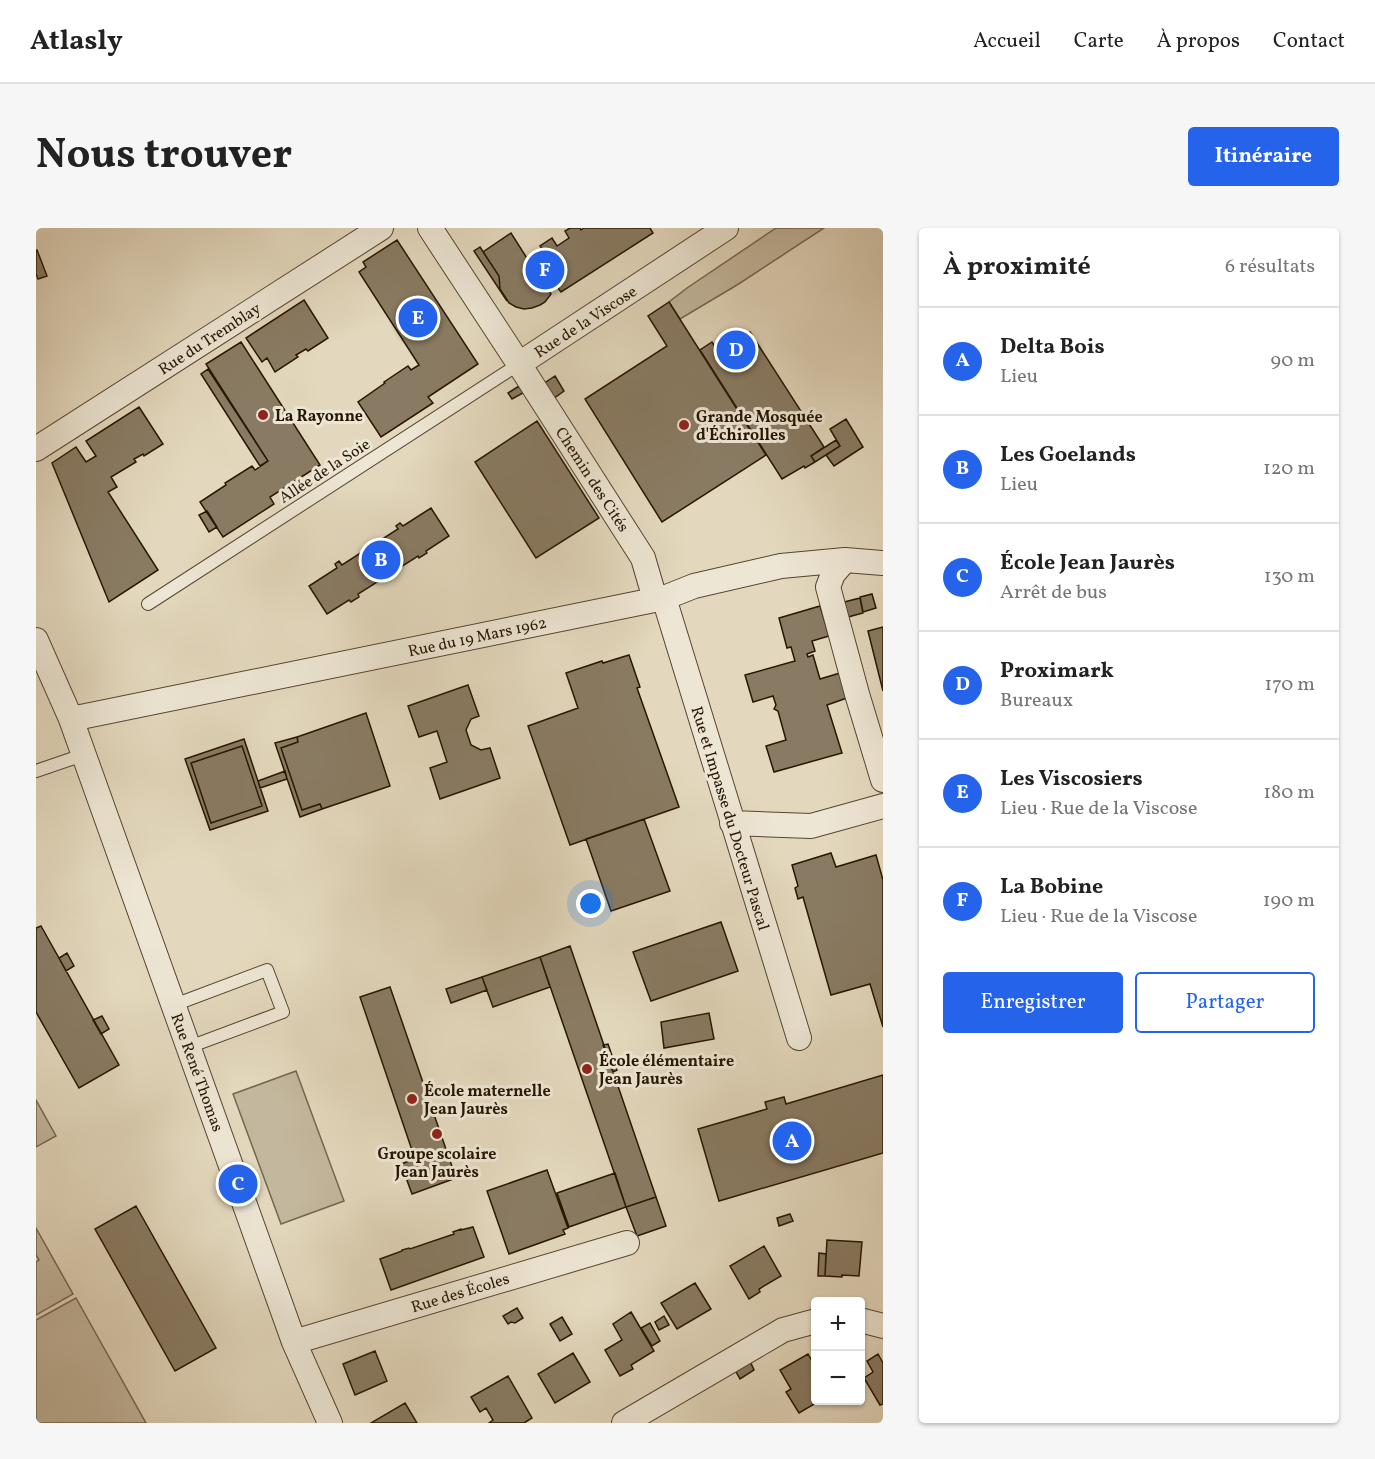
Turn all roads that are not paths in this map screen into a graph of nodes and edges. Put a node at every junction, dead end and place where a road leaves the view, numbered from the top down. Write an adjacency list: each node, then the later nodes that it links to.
1 (381, 228): 5 (street, Rue du Tremblay)
2 (430, 228): 4 (street, Rue de la Viscose)
3 (726, 228): 4 (street, Rue de la Viscose)
4 (519, 364): 8 (street, Chemin des Cités); 9 (lane, Allée de la Soie)
5 (36, 449)
6 (845, 560): 7 (street, Rue du 19 Mars 1962); 8 (street, Rue du 19 Mars 1962); 14 (street)
7 (883, 563)
8 (659, 598): 11 (street, Rue du 19 Mars 1962); 16 (street, Rue et Impasse du Docteur Pascal)
9 (148, 604)
10 (36, 640): 11 (street, Rue René Thomas)
11 (71, 719): 12 (street, Rue René Thomas)
12 (83, 754): 13 (lane); 17 (street, Rue René Thomas)
13 (36, 771)
14 (883, 780)
15 (883, 806): 16 (street)
16 (732, 823): 18 (street, Rue et Impasse du Docteur Pascal)
17 (174, 1005): 19 (street, Rue René Thomas); 19 (lane)
18 (799, 1038)
19 (189, 1047): 24 (street, Rue René Thomas)
20 (627, 1243): 24 (street, Rue des Écoles)
21 (865, 1321): 23 (street)
22 (811, 1322): 26 (street)
23 (883, 1326)
24 (294, 1342): 25 (street, Rue René Thomas)
25 (330, 1423)
26 (624, 1423)

